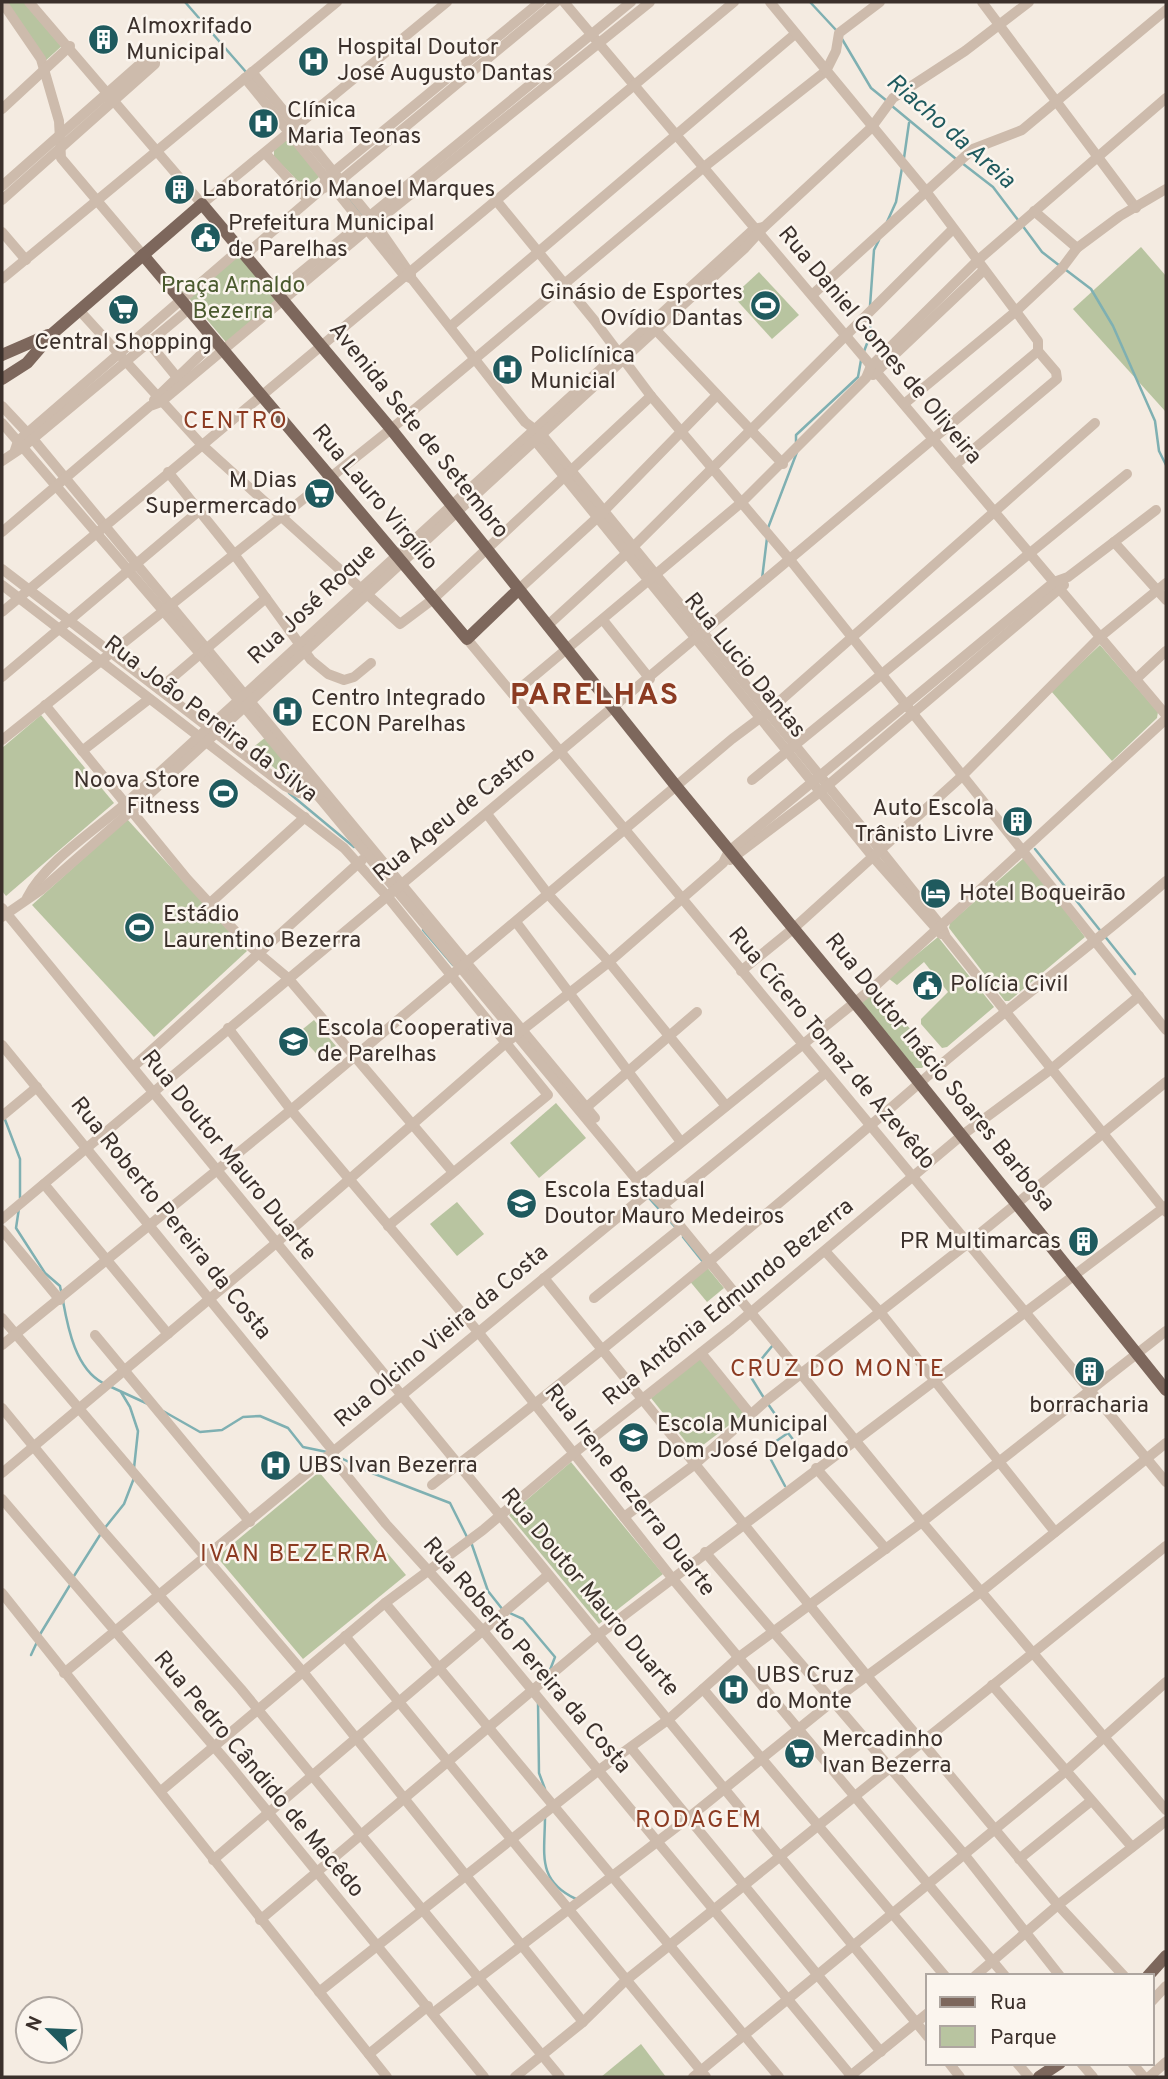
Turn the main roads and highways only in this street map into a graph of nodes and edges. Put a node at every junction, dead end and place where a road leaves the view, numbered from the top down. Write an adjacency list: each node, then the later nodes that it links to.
1 (143, 255): 2 (main road); 5 (main road, Rua Lauro Virgílio); 5 (main road, Avenida Sete de Setembro)
2 (52, 334): 3 (main road); 4 (main road)
3 (2, 355)
4 (2, 379)
5 (518, 590): 6 (main road, Avenida Sete de Setembro)
6 (614, 708): 7 (main road, Rua Doutor Inácio Soares Barbosa)
7 (1166, 1390)
8 (1166, 1956): 9 (main road)
9 (1150, 1974)
10 (1057, 2065): 11 (main road)
11 (1039, 2077)

